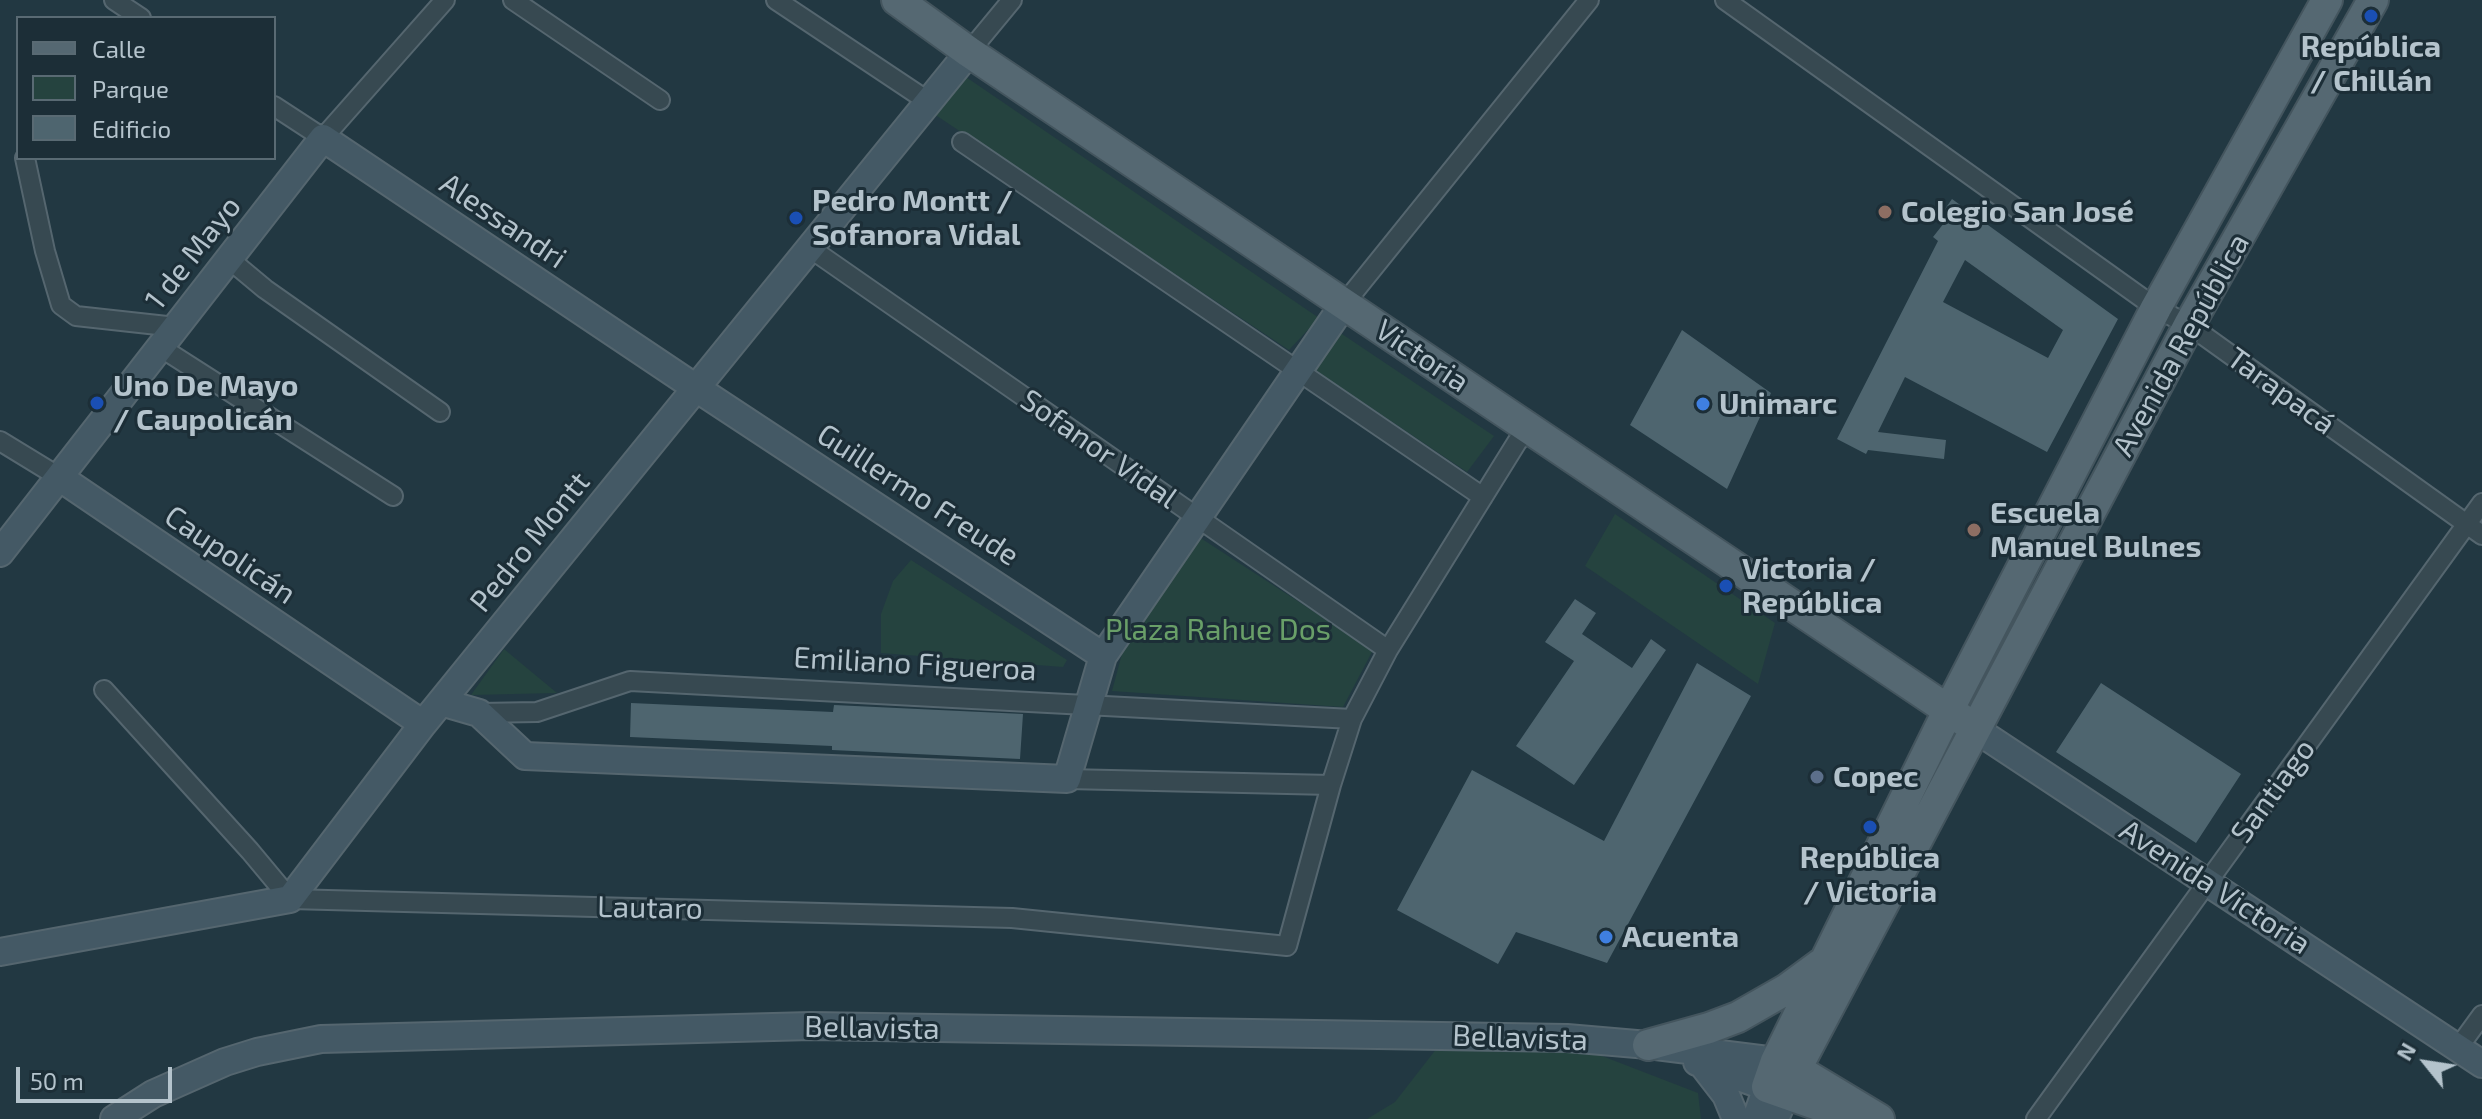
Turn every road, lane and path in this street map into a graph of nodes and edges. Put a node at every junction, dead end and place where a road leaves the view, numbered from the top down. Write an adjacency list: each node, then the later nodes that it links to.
1 (114, 0): 11 (street)
2 (445, 0): 16 (street, 1 de Mayo)
3 (513, 0): 13 (street)
4 (776, 0): 14 (street)
5 (897, 0): 12 (main road, Victoria)
6 (1012, 0): 12 (street, Pedro Montt)
7 (1589, 0): 21 (street)
8 (1725, 0): 22 (street, Tarapacá)
9 (2327, 0): 22 (main road, Avenida República)
10 (2373, 0): 23 (main road, Avenida República)
11 (138, 16)
12 (969, 52): 14 (street, Pedro Montt); 21 (main road, Victoria)
13 (660, 100)
14 (929, 102): 19 (street, Pedro Montt)
15 (276, 107): 16 (street, Alessandri)
16 (323, 138): 20 (street, 1 de Mayo); 26 (street, Alessandri)
17 (962, 142): 25 (street)
18 (25, 160): 24 (street)
19 (810, 248): 26 (street, Pedro Montt); 34 (street, Sofanor Vidal)
20 (229, 259): 24 (street, 1 de Mayo); 27 (street)
21 (1344, 304): 25 (street); 28 (main road, Victoria)
22 (2156, 308): 23 (street, Tarapacá); 42 (main road, Avenida República)
23 (2189, 325): 35 (street, Tarapacá); 46 (main road, Avenida República)
24 (168, 337): 30 (street, 1 de Mayo); 31 (street)
25 (1297, 372): 32 (street); 34 (street)
26 (696, 388): 38 (street, Guillermo Freude); 40 (street, Pedro Montt)
27 (440, 412)
28 (1529, 428): 32 (street); 42 (main road, Victoria)
29 (0, 441): 30 (street, Caupolicán)
30 (59, 477): 36 (street, 1 de Mayo); 45 (street, Caupolicán)
31 (393, 496)
32 (1483, 497): 37 (street)
33 (2482, 503): 35 (street, Santiago)
34 (1198, 518): 37 (street, Sofanor Vidal); 38 (street)
35 (2474, 530): 49 (street, Santiago)
36 (0, 553)
37 (1388, 650): 44 (street)
38 (1103, 656): 41 (street)
39 (104, 690): 50 (street)
40 (441, 702): 43 (street, Emiliano Figueroa); 45 (street, Pedro Montt)
41 (1087, 705): 43 (street, Emiliano Figueroa); 44 (street, Emiliano Figueroa); 47 (street)
42 (1948, 711): 46 (main road, Avenida Victoria); 52 (main road, Avenida República)
43 (479, 713): 47 (street, Emiliano Figueroa)
44 (1352, 719): 48 (street)
45 (423, 724): 50 (street, Pedro Montt)
46 (1975, 729): 49 (street, Avenida Victoria); 58 (main road, Avenida República)
47 (1067, 779): 48 (street, Emiliano Figueroa)
48 (1331, 785): 50 (street, Lautaro)
49 (2207, 882): 55 (street, Avenida Victoria); 63 (street, Santiago)
50 (290, 899): 51 (street)
51 (0, 952)
52 (1826, 960): 54 (main road); 58 (main road, Avenida República)
53 (2482, 1015): 55 (street)
54 (1648, 1045): 56 (street, Bellavista); 58 (street, Bellavista); 60 (street, Bellavista)
55 (2458, 1048): 57 (street, Avenida Victoria)
56 (1702, 1064): 58 (street, Bellavista); 61 (street)
57 (2482, 1064)
58 (1780, 1086): 59 (main road, Bellavista); 62 (street, Avenida República)
59 (1852, 1118)
60 (114, 1119)
61 (1736, 1119)
62 (1756, 1119)
63 (2036, 1119)

